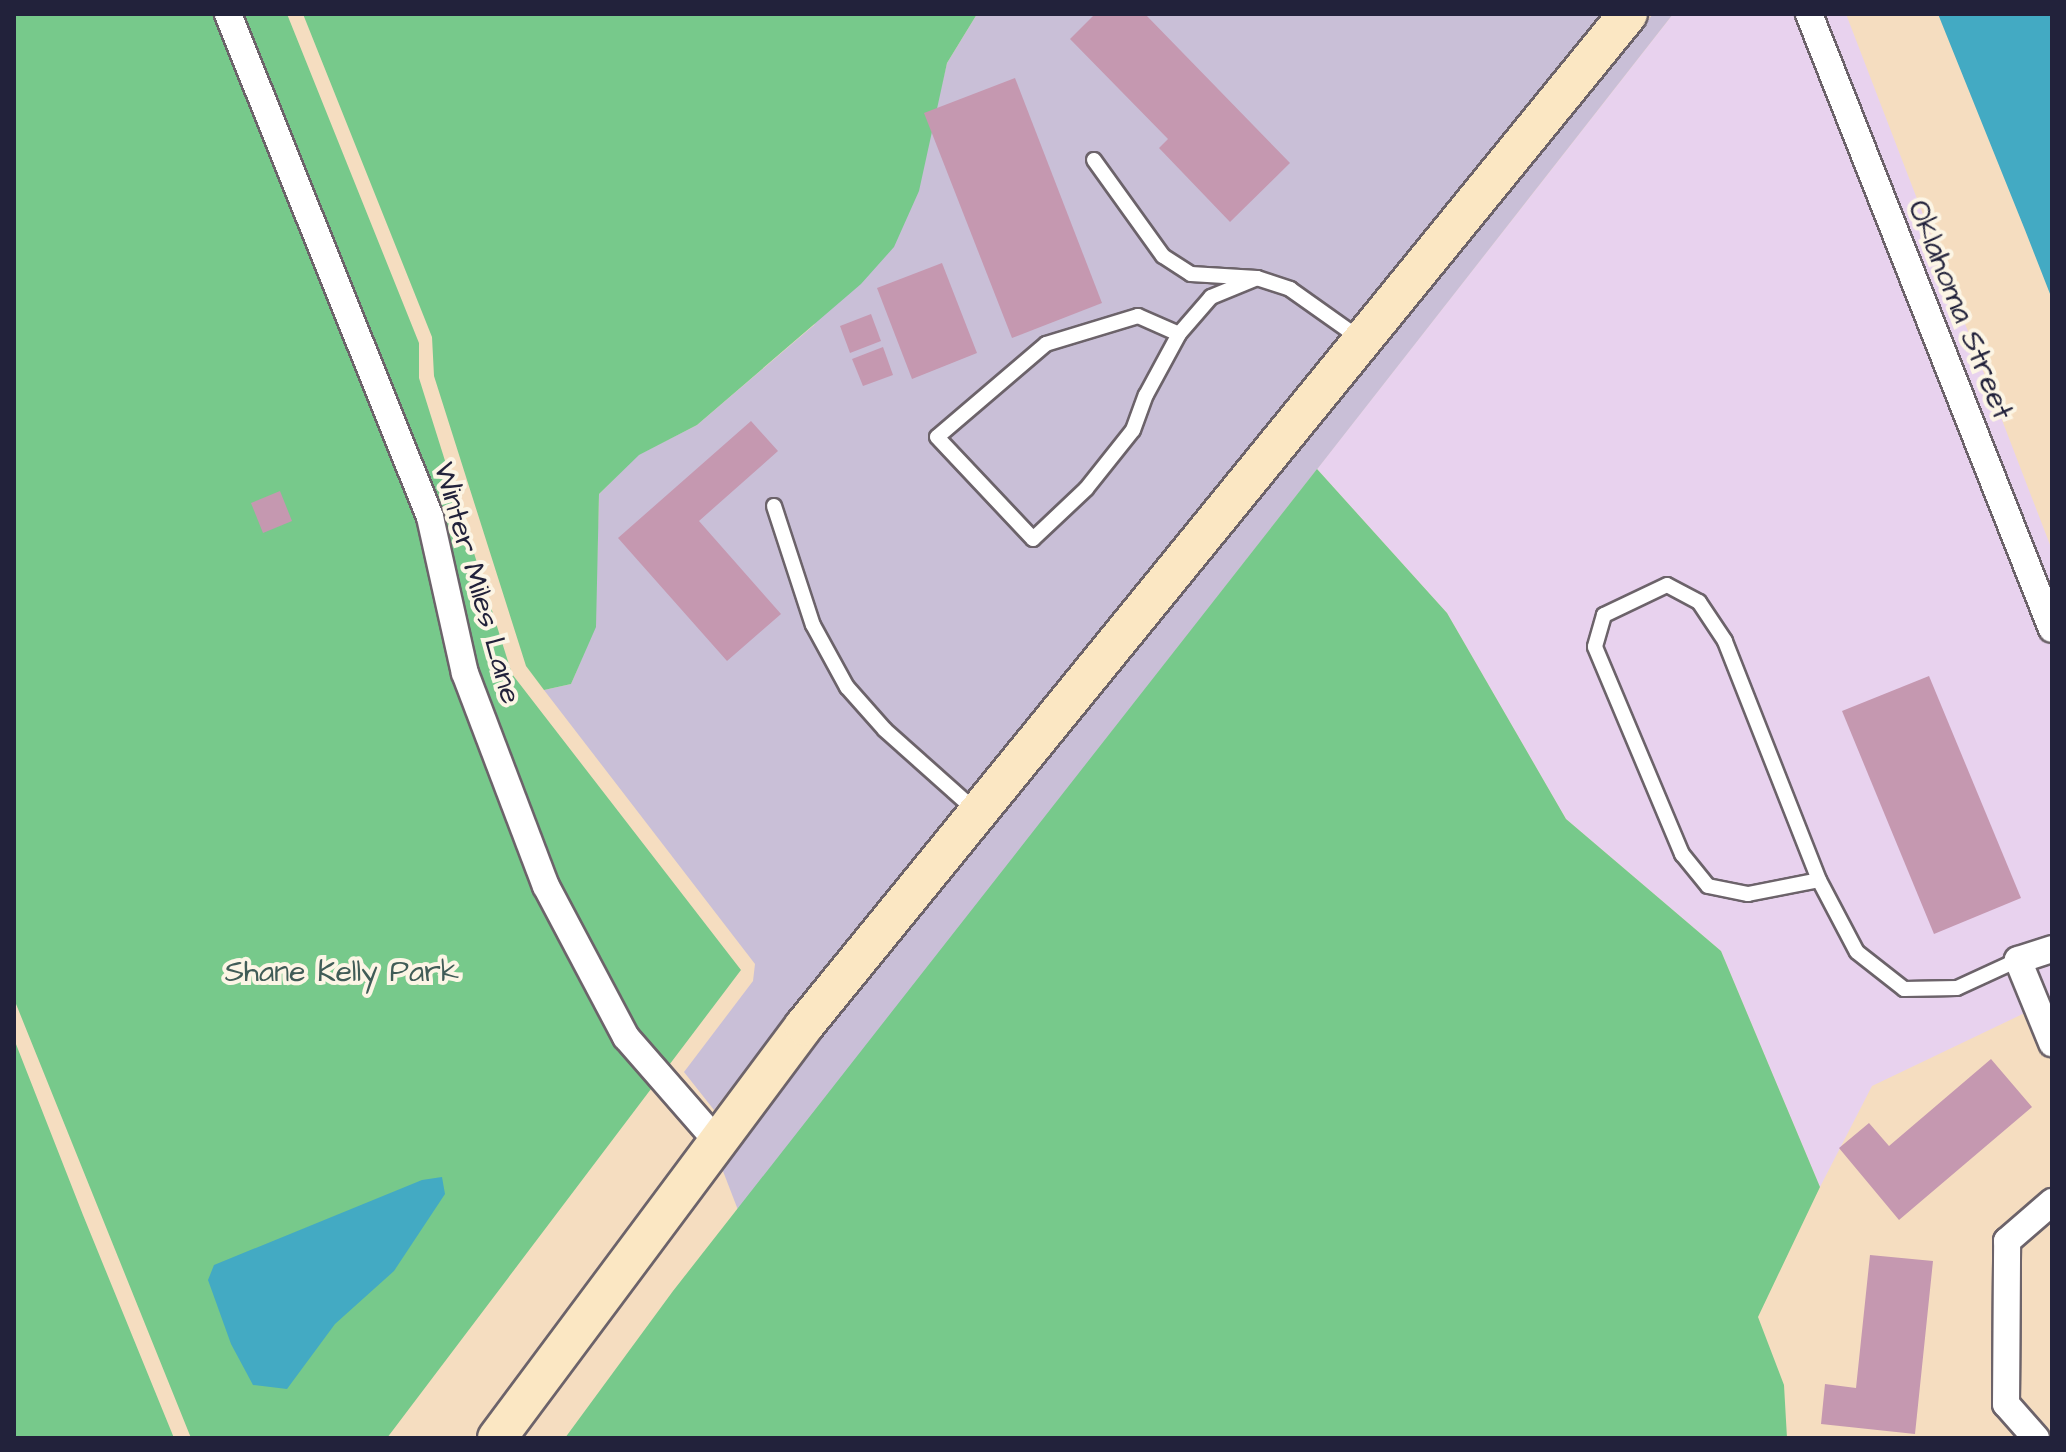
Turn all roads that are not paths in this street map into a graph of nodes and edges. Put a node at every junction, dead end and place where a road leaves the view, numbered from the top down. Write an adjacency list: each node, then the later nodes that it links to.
1 (228, 14): 15 (street, Winter Miles Lane)
2 (1628, 14): 7 (main road)
3 (1809, 14): 9 (street, Oklahoma Street)
4 (1094, 160): 5 (lane)
5 (1257, 278): 6 (lane); 7 (lane)
6 (1179, 334): 6 (lane)
7 (1362, 340): 10 (main road)
8 (774, 506): 10 (lane)
9 (2052, 629)
10 (977, 812): 15 (main road)
11 (1819, 880): 11 (lane); 13 (lane)
12 (2052, 949): 13 (street)
13 (2018, 960): 14 (street)
14 (2052, 1043)
15 (716, 1140): 17 (main road)
16 (2052, 1202): 18 (street)
17 (497, 1438)
18 (2036, 1438)

